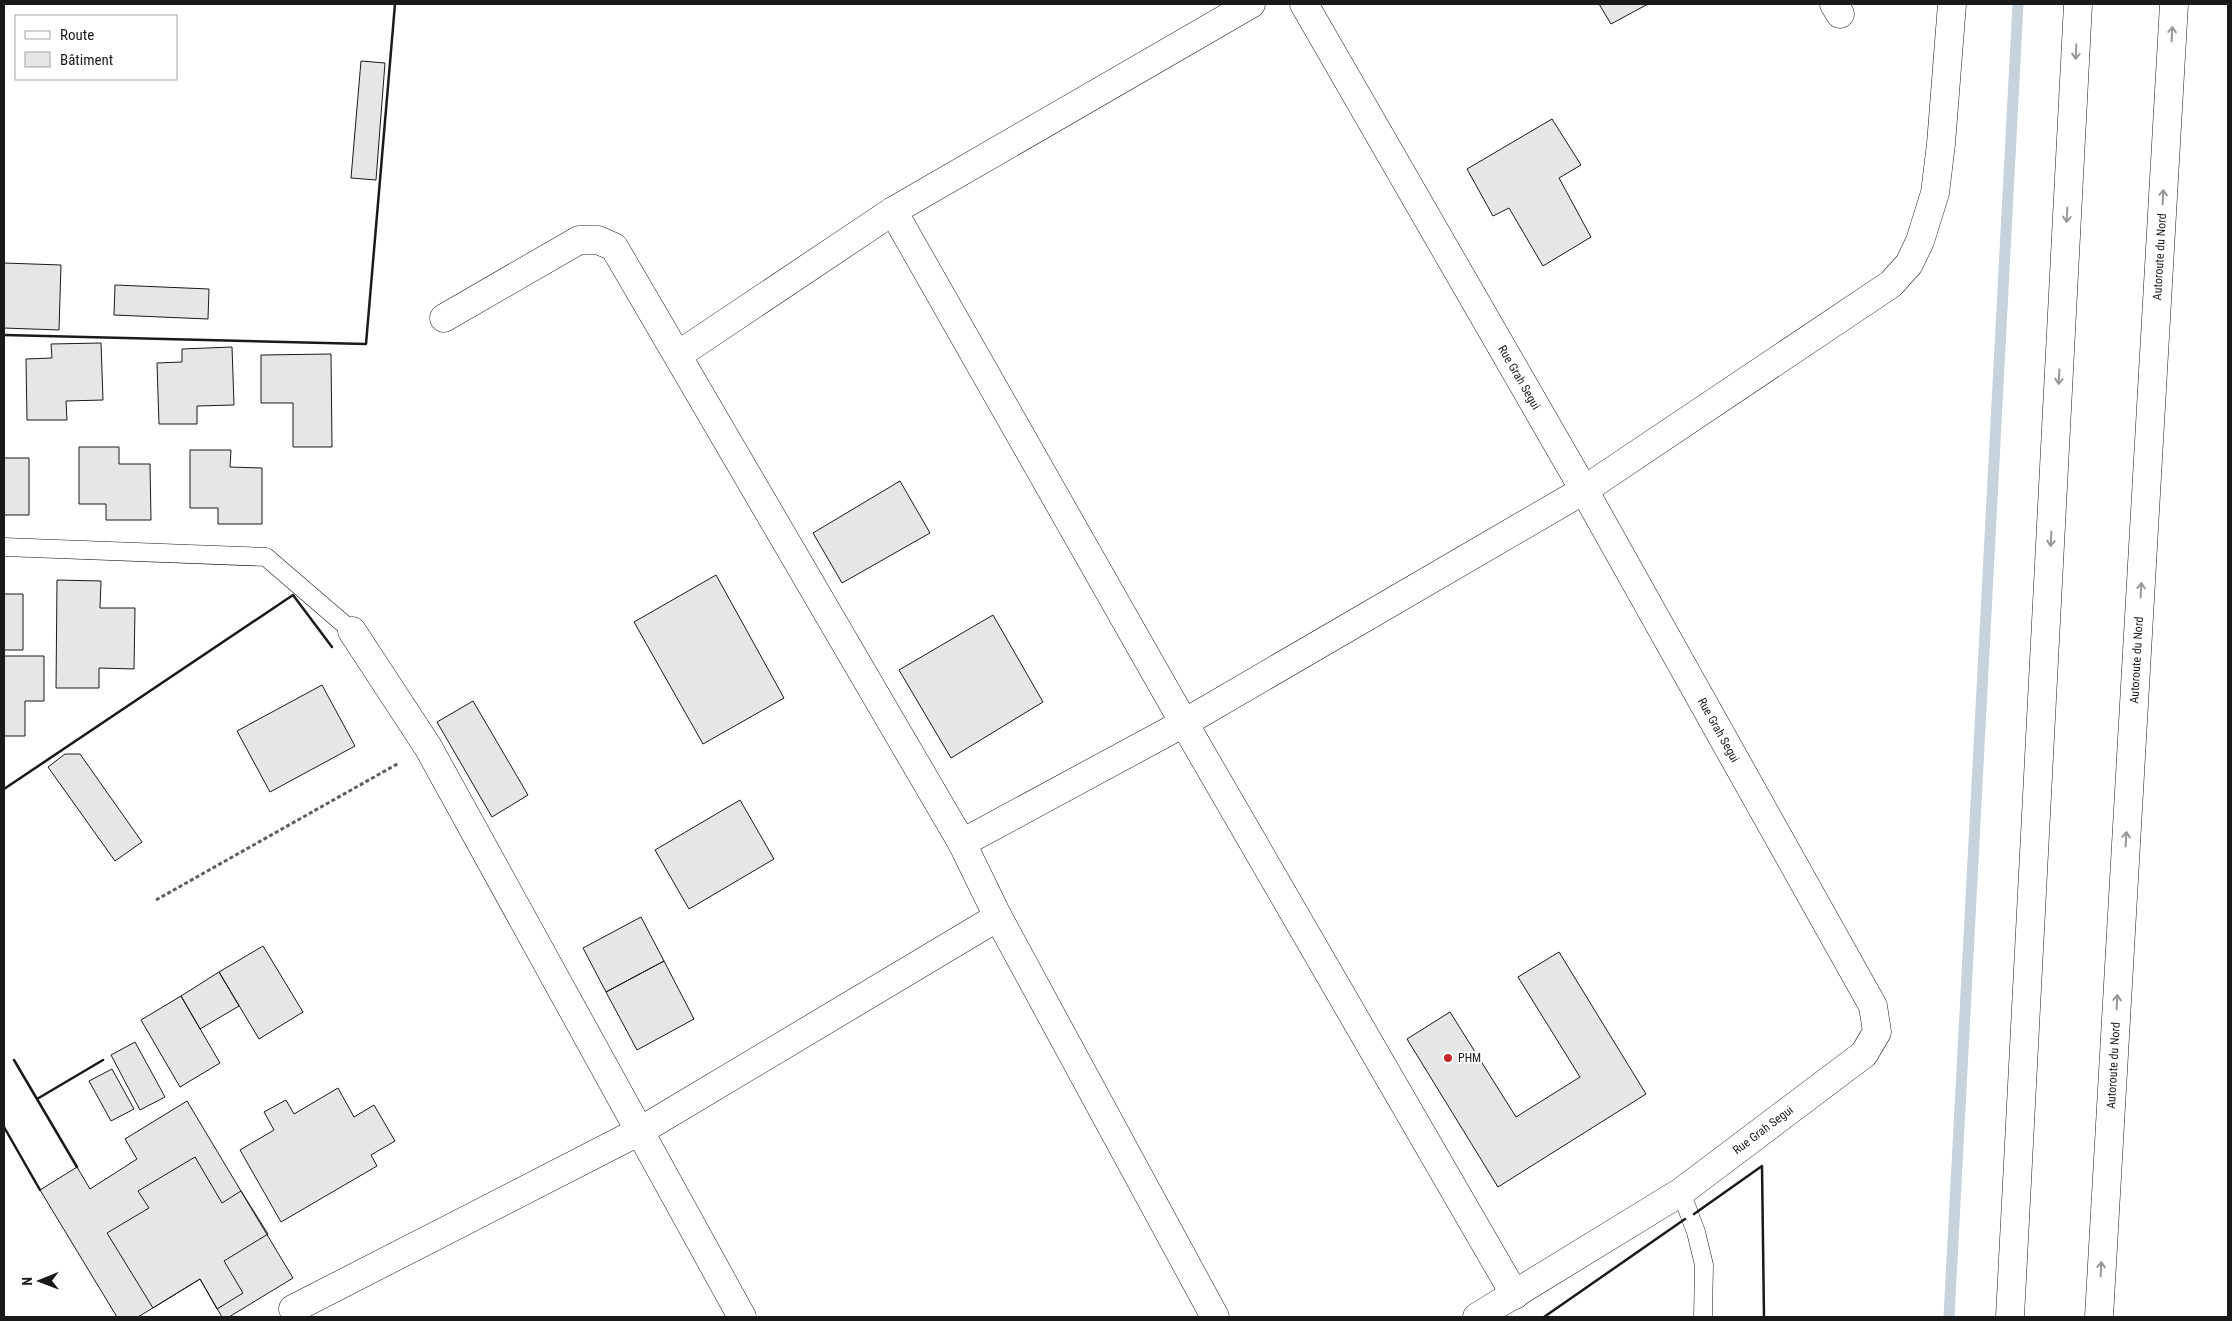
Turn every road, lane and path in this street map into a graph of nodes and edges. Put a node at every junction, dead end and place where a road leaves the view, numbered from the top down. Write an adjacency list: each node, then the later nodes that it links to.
1 (1251, 4): 6 (main road)
2 (1304, 4): 9 (main road, Rue Grah Segui)
3 (1952, 4): 9 (main road)
4 (2078, 4): 25 (main road, one-way to 25)
5 (2174, 4): 26 (main road, Autoroute du Nord, one-way to 5)
6 (893, 211): 8 (main road); 12 (main road)
7 (444, 318): 8 (main road)
8 (678, 355): 14 (main road)
9 (1584, 490): 12 (main road); 18 (main road, Rue Grah Segui)
10 (4, 547): 11 (lane)
11 (352, 631): 13 (main road)
12 (1184, 723): 14 (main road); 19 (main road)
13 (428, 747): 15 (path); 17 (main road)
14 (962, 843): 16 (main road)
15 (156, 900)
16 (998, 917): 17 (main road); 22 (main road)
17 (640, 1132): 20 (main road); 21 (main road)
18 (1681, 1192): 19 (main road, Rue Grah Segui); 24 (lane)
19 (1515, 1295): 23 (main road, Rue Grah Segui)
20 (293, 1309)
21 (742, 1317)
22 (1215, 1317)
23 (1477, 1317)
24 (1703, 1317)
25 (2010, 1317)
26 (2098, 1317)

